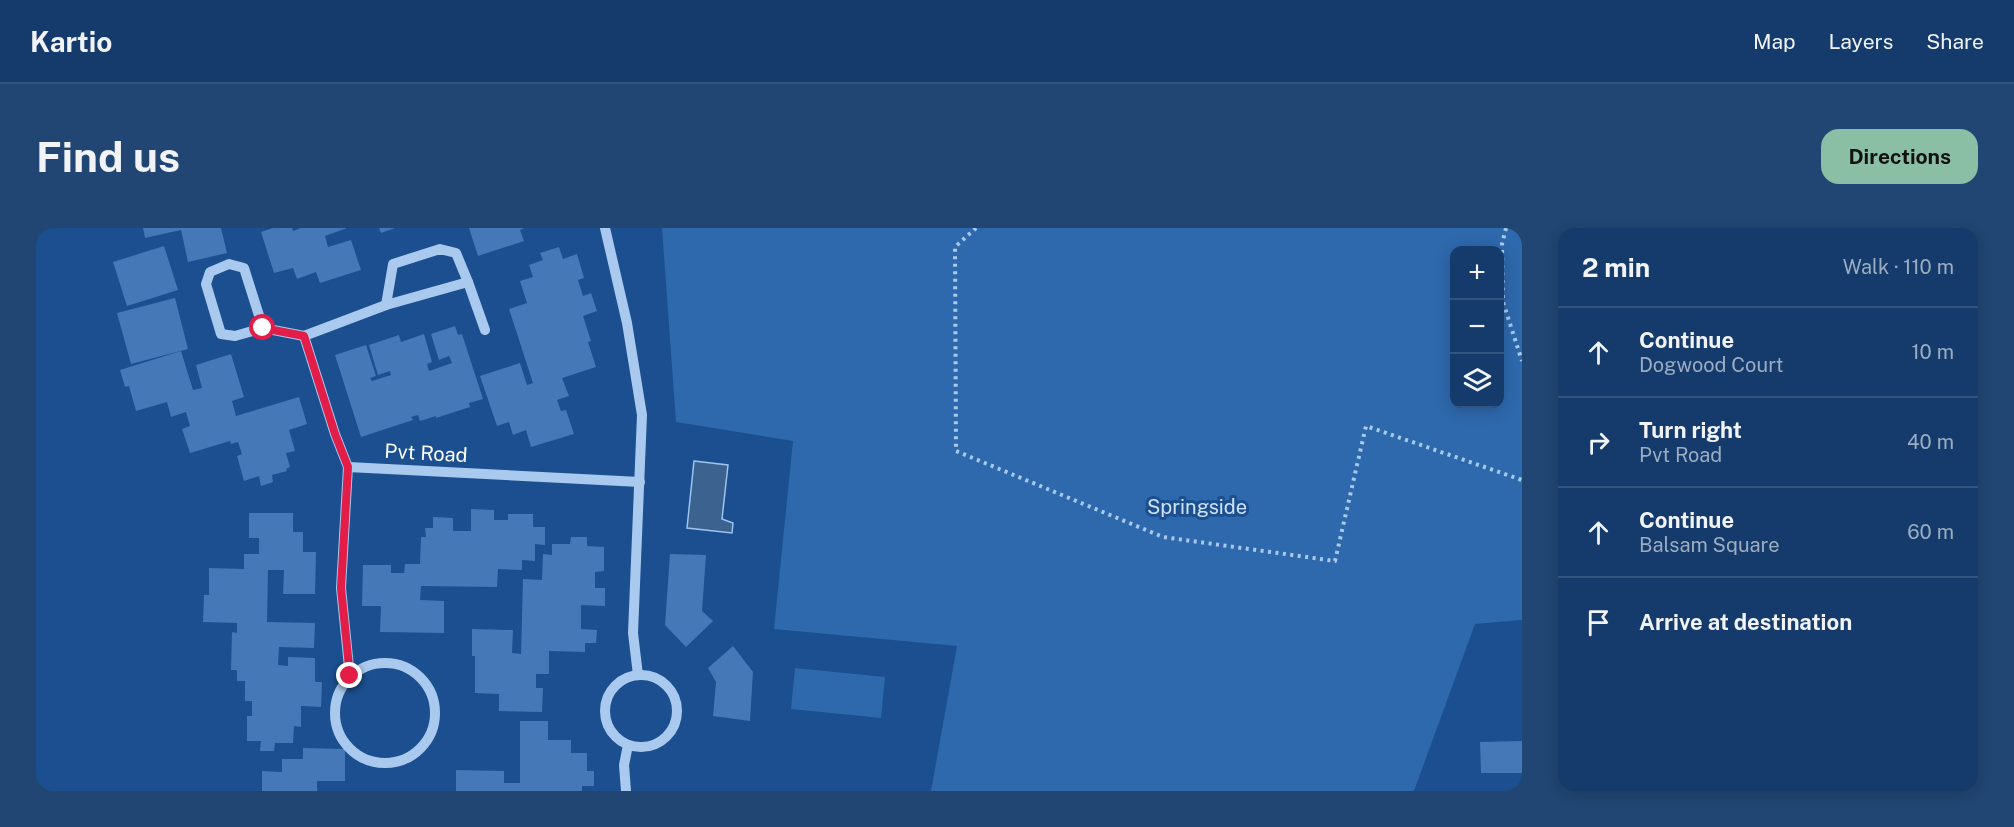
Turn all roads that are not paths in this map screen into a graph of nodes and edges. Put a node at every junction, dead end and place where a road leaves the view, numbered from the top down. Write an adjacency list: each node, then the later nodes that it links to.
1 (605, 228): 8 (lane)
2 (468, 282): 3 (lane); 3 (lane); 5 (lane)
3 (386, 305): 6 (lane)
4 (263, 328): 4 (lane); 6 (lane)
5 (485, 330)
6 (304, 336): 7 (lane)
7 (348, 467): 8 (lane, Pvt Road); 10 (lane)
8 (640, 482): 9 (lane)
9 (638, 675): 11 (lane); 11 (lane)
10 (350, 676): 10 (lane)
11 (628, 745): 12 (lane)
12 (626, 791)

